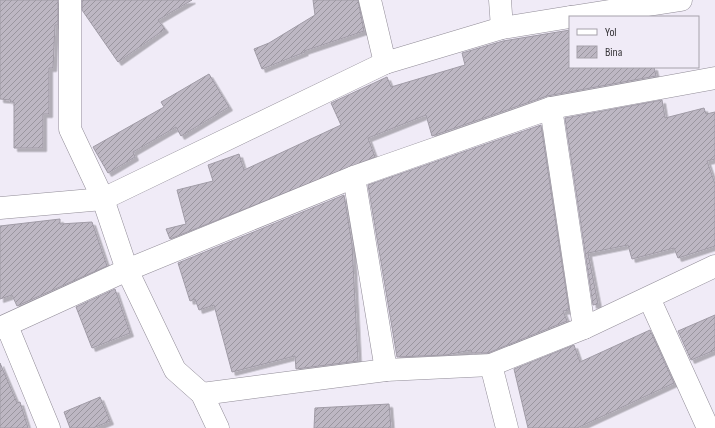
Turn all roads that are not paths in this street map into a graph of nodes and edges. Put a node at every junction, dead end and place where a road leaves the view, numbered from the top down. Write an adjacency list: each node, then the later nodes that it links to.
1 (70, 0): 12 (street)
2 (370, 0): 8 (street)
3 (500, 0): 7 (street)
4 (681, 0): 5 (street)
5 (577, 16)
6 (569, 17): 7 (street)
7 (502, 28): 8 (street)
8 (385, 63): 12 (street)
9 (715, 78): 10 (street)
10 (551, 108): 11 (street); 18 (street)
11 (354, 177): 15 (street); 20 (street)
12 (103, 199): 13 (street); 15 (street)
13 (0, 208)
14 (715, 266): 16 (street)
15 (127, 270): 17 (street); 21 (street)
16 (649, 298): 18 (street); 25 (street)
17 (4, 327): 22 (street)
18 (584, 328): 19 (street)
19 (491, 365): 20 (street); 24 (street)
20 (386, 370): 21 (street)
21 (202, 394): 23 (street)
22 (49, 428)
23 (218, 428)
24 (507, 428)
25 (708, 428)

